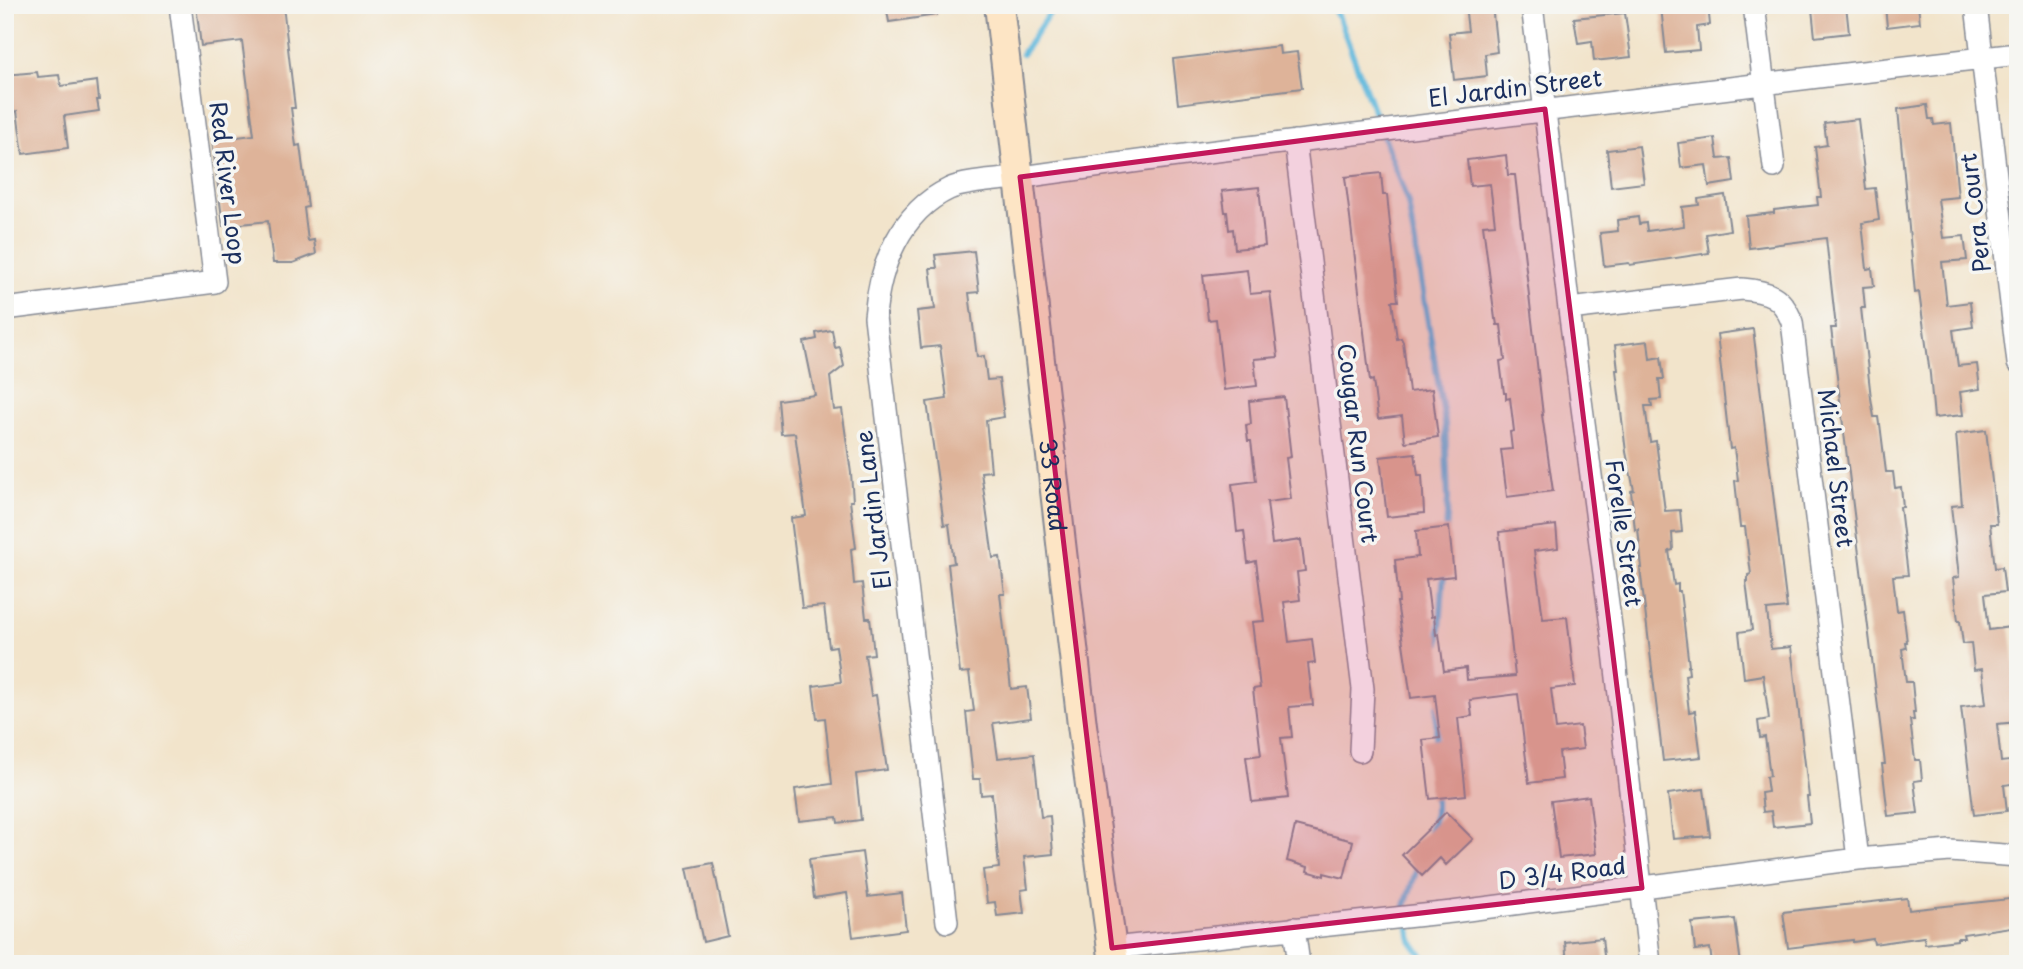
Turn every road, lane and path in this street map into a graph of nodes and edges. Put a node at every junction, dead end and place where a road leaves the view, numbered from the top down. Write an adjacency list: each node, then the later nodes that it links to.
1 (180, 5): 13 (street, Red River Loop)
2 (999, 5): 12 (main road, 33 Road)
3 (1532, 5): 9 (street, Forelle Street)
4 (1754, 5): 8 (street)
5 (1976, 5): 7 (street, Pera Court)
6 (2018, 54): 7 (street, El Jardin Street)
7 (1981, 58): 8 (street, El Jardin Street); 15 (street, Pera Court)
8 (1763, 83): 9 (street, El Jardin Street); 11 (street)
9 (1545, 109): 10 (street, El Jardin Street); 14 (street, Forelle Street)
10 (1295, 141): 12 (street, El Jardin Street); 16 (street, Cougar Run Court)
11 (1774, 167)
12 (1020, 177): 20 (street, El Jardin Lane); 22 (main road, 33 Road)
13 (5, 309)
14 (1569, 309): 18 (street, Michael Street); 19 (street, Forelle Street)
15 (2018, 363)
16 (1360, 751)
17 (2018, 856): 18 (street, D 3/4 Road)
18 (1858, 859): 19 (street, D 3/4 Road)
19 (1642, 888): 21 (street, D 3/4 Road); 24 (street, Forelle Street)
20 (947, 922)
21 (1294, 928): 22 (street, D 3/4 Road); 23 (street)
22 (1113, 956)
23 (1299, 964)
24 (1650, 964)

